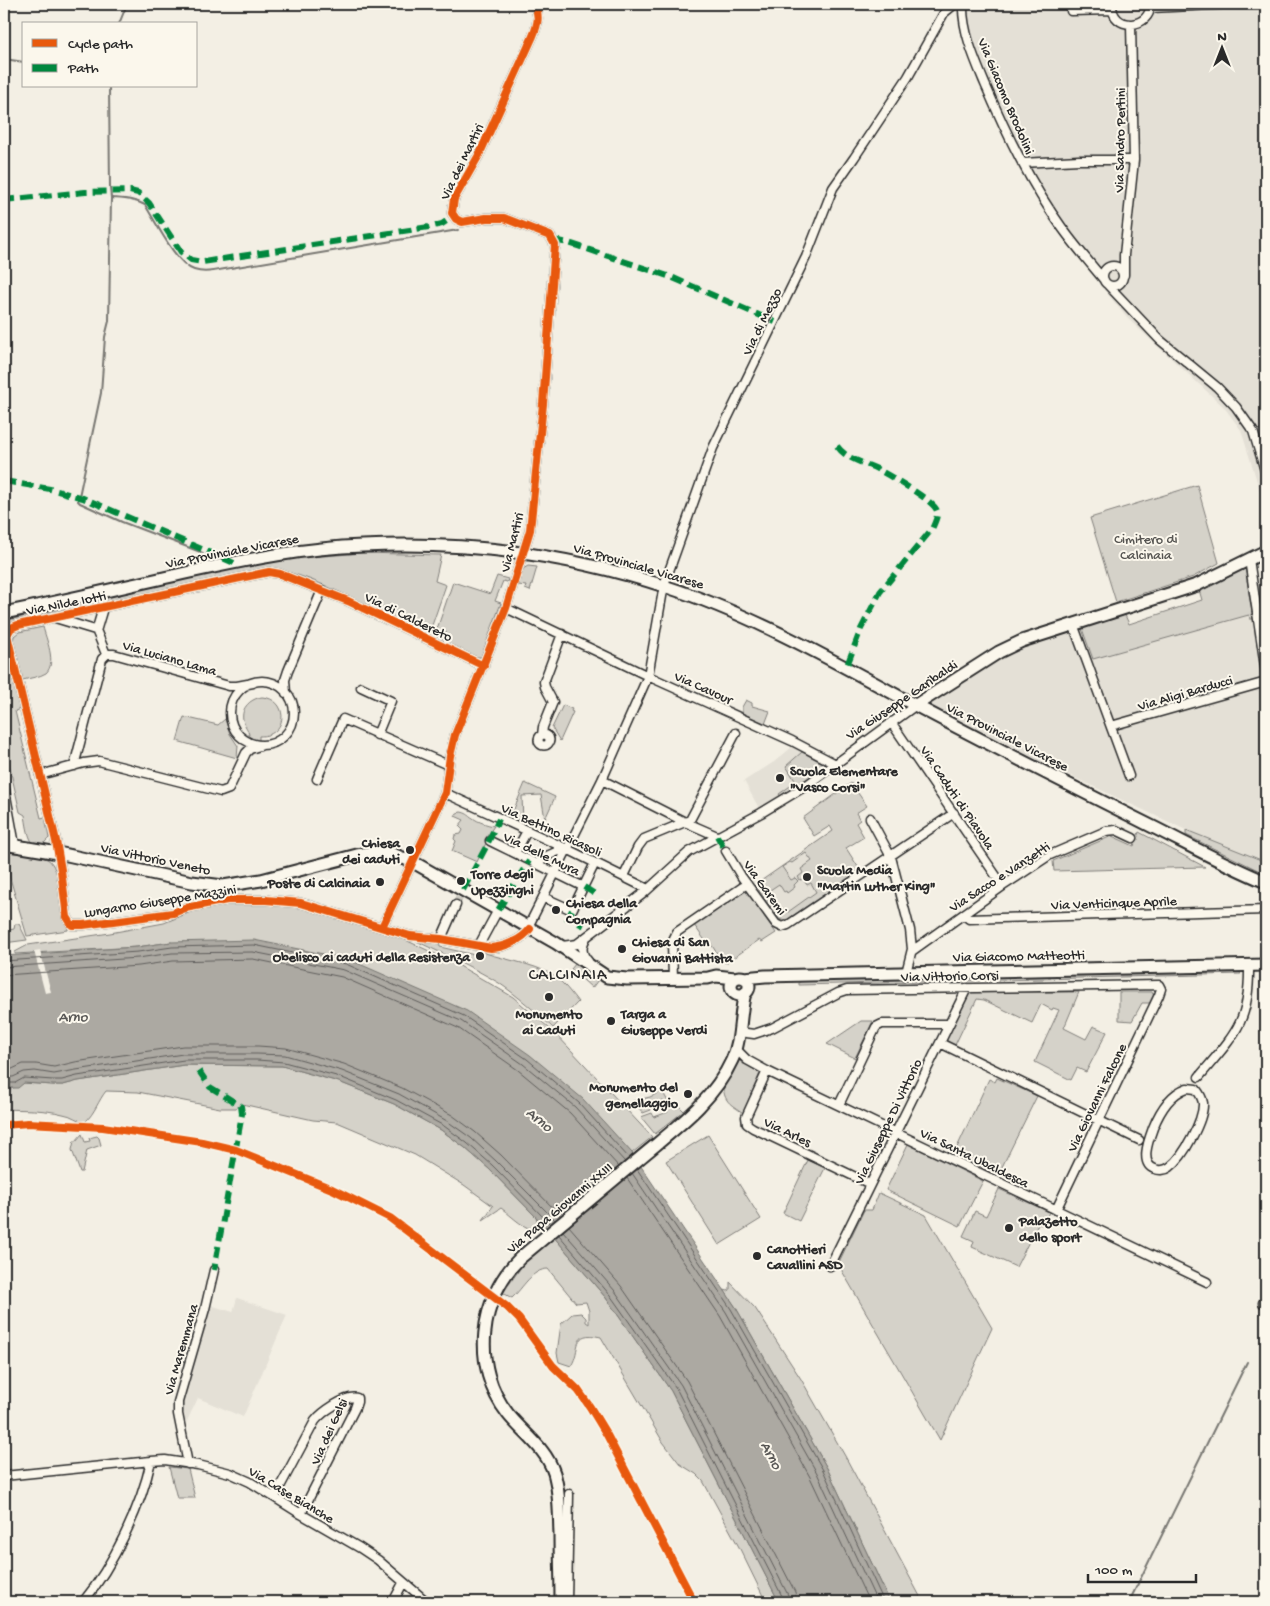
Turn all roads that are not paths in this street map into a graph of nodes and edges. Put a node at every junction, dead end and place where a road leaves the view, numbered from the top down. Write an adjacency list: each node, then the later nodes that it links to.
1 (534, 4): 14 (street, Via dei Martiri)
2 (955, 4): 24 (street, Via di Mezzo)
3 (962, 4): 12 (street, Via Giacomo Brodolini)
4 (1233, 4): 6 (street)
5 (1264, 4): 9 (street)
6 (1150, 6): 10 (street)
7 (1112, 7): 8 (street); 10 (street)
8 (1071, 11)
9 (1266, 13)
10 (1131, 25): 11 (street, Via Sandro Pertini)
11 (1134, 160): 12 (street); 13 (street, Via Sandro Pertini)
12 (1022, 163): 15 (street, Via Giacomo Brodolini)
13 (1124, 255): 16 (street); 17 (street, Via Sandro Pertini)
14 (555, 256): 22 (street, Via Martiri)
15 (1092, 266): 16 (street); 18 (street, Via Giacomo Brodolini)
16 (1109, 266): 17 (street); 18 (street)
17 (1123, 278): 18 (street); 19 (street, Via Sandro Pertini)
18 (1106, 282): 19 (street)
19 (1123, 301): 20 (street)
20 (1266, 474)
21 (1266, 551): 23 (main road, Via Giuseppe Garibaldi)
22 (523, 552): 24 (main road, Via Provinciale Vicarese); 27 (street, Via Martiri); 28 (main road, Via Provinciale Vicarese)
23 (1249, 560): 30 (main road, Via Giuseppe Garibaldi); 36 (street)
24 (664, 585): 37 (street, Via di Mezzo); 42 (main road, Via Provinciale Vicarese)
25 (322, 590): 26 (street, Via Nilde Iotti); 34 (street, Via di Caldereto); 35 (street)
26 (103, 608): 29 (street, Via Nilde Iotti); 31 (street, Via Nilde Iotti)
27 (506, 608): 32 (street, Via Cavour); 34 (street, Via Martiri)
28 (4, 613)
29 (55, 618): 31 (street, Via Nilde Iotti); 52 (street, Via Nilde Iotti)
30 (1073, 624): 42 (main road, Via Giuseppe Garibaldi); 44 (street)
31 (96, 630): 33 (street)
32 (562, 634): 37 (street, Via Cavour); 47 (street)
33 (106, 654): 38 (street, Via Luciano Lama); 51 (street, Via Luciano Lama)
34 (484, 666): 50 (street, Via Martiri)
35 (288, 671): 38 (street, Via Luciano Lama); 41 (street)
36 (1266, 673)
37 (648, 676): 49 (street, Via Cavour); 55 (street, Via di Mezzo)
38 (257, 682): 41 (street); 48 (street)
39 (1266, 682): 44 (street, Via Aligi Barducci)
40 (361, 687): 46 (street)
41 (288, 694): 48 (street)
42 (916, 705): 43 (street, Via Giuseppe Garibaldi); 76 (main road, Via Provinciale Vicarese)
43 (891, 722): 49 (street, Via Giuseppe Garibaldi); 58 (street, Via Caduti di Piavola)
44 (1111, 726): 53 (street)
45 (736, 733): 60 (street)
46 (377, 735): 50 (street); 54 (street)
47 (542, 735)
48 (260, 746): 51 (street)
49 (834, 763): 62 (street, Via Giuseppe Garibaldi)
50 (448, 765): 57 (street, Via Martiri)
51 (74, 766): 52 (street)
52 (40, 775): 68 (street, Via Nilde Iotti)
53 (1129, 776)
54 (317, 779)
55 (602, 780): 60 (street); 66 (street, Via di Mezzo)
56 (4, 785): 65 (street)
57 (445, 793): 61 (street, Via Bettino Ricasoli); 71 (street, Via Martiri)
58 (954, 813): 70 (street); 79 (street, Via Caduti di Piavola)
59 (870, 818): 70 (street)
60 (685, 822): 62 (street); 75 (street)
61 (527, 831): 66 (street, Via Bettino Ricasoli); 69 (street)
62 (717, 836): 81 (street, Via Giuseppe Garibaldi)
63 (1134, 838): 79 (street, Via Sacco e Vanzetti)
64 (490, 841): 69 (street, Via delle Mura)
65 (10, 845): 68 (main road)
66 (567, 849): 72 (street, Via Bettino Ricasoli); 73 (street); 74 (street, Via di Mezzo)
67 (726, 851): 77 (street, Via Garemi)
68 (58, 853): 78 (main road, Via Vittorio Veneto); 84 (street, Lungarno Giuseppe Mazzini)
69 (515, 853): 73 (street, Via delle Mura)
70 (891, 857): 77 (street, Via Garemi); 94 (street)
71 (413, 862): 78 (main road, Via Vittorio Veneto); 85 (main road, Via Vittorio Veneto); 88 (street, Via Martiri)
72 (595, 862): 75 (street, Via Bettino Ricasoli); 80 (street)
73 (536, 864): 74 (street, Via delle Mura)
74 (556, 874): 80 (street, Via delle Mura); 82 (street, Via di Mezzo)
75 (624, 876): 81 (street, Via Bettino Ricasoli)
76 (1266, 882)
77 (747, 884): 99 (street)
78 (223, 886): 84 (street)
79 (1003, 886): 87 (street, Via Sacco e Vanzetti)
80 (584, 887): 82 (street)
81 (648, 889): 90 (street, Via Giuseppe Garibaldi)
82 (543, 897): 89 (street, Via di Mezzo)
83 (456, 906): 91 (street)
84 (185, 908): 88 (street, Lungarno Giuseppe Mazzini)
85 (498, 910): 89 (main road, Via Vittorio Veneto); 93 (street)
86 (1266, 910): 87 (street, Via Venticinque Aprile)
87 (964, 914): 94 (street, Via Sacco e Vanzetti)
88 (382, 928): 91 (street, Lungarno Giuseppe Mazzini)
89 (529, 928): 92 (main road, Via Vittorio Veneto); 93 (street, Lungarno Giuseppe Mazzini)
90 (587, 936): 92 (street, Via Giuseppe Garibaldi); 97 (street)
91 (441, 939): 93 (street, Lungarno Giuseppe Mazzini)
92 (560, 946): 97 (main road, Via Vittorio Veneto)
93 (478, 947)
94 (912, 951): 98 (street)
95 (1266, 965): 96 (main road, Via Giacomo Matteotti)
96 (1249, 966): 98 (main road, Via Giacomo Matteotti); 108 (street)
97 (599, 972): 99 (main road)
98 (906, 973): 100 (main road, Via Giacomo Matteotti)
99 (673, 979): 100 (main road)
100 (740, 986): 104 (main road, Via Papa Giovanni XXIII)
101 (967, 988): 102 (street, Via Vittorio Corsi); 103 (street, Via Giuseppe Di Vittorio); 104 (street, Via Vittorio Corsi)
102 (1159, 995): 112 (street, Via Giovanni Falcone)
103 (949, 1024): 105 (street, Via Giuseppe Di Vittorio); 111 (street)
104 (739, 1032): 106 (main road, Via Papa Giovanni XXIII)
105 (940, 1043): 112 (street); 113 (street, Via Giuseppe Di Vittorio)
106 (736, 1050): 107 (street, Via Santa Ubaldesca); 132 (main road, Via Papa Giovanni XXIII)
107 (767, 1071): 111 (street, Via Santa Ubaldesca); 117 (street, Via Arles)
108 (1199, 1077): 109 (street); 110 (street)
109 (1187, 1088): 110 (street); 114 (street)
110 (1200, 1094): 116 (street)
111 (839, 1105): 113 (street, Via Santa Ubaldesca)
112 (1099, 1120): 115 (street); 118 (street, Via Giovanni Falcone)
113 (896, 1133): 117 (street, Via Giuseppe Di Vittorio); 118 (street, Via Santa Ubaldesca)
114 (1151, 1133): 115 (street); 116 (street)
115 (1139, 1140): 116 (street)
116 (1146, 1150)
117 (870, 1184): 119 (street, Via Giuseppe Di Vittorio)
118 (1056, 1210): 121 (street, Via Santa Ubaldesca)
119 (830, 1266)
120 (214, 1270): 123 (street, Via Maremmana)
121 (1207, 1282)
122 (150, 1461): 123 (street, Via Case Bianche); 124 (street, Via Case Bianche); 129 (street)
123 (188, 1464): 126 (street, Via Case Bianche)
124 (4, 1476)
125 (569, 1494): 133 (street)
126 (275, 1496): 127 (street, Via Case Bianche); 127 (street, Via dei Gelsi)
127 (302, 1514): 128 (street, Via Case Bianche)
128 (403, 1583): 130 (street); 131 (street, Via Case Bianche)
129 (83, 1602)
130 (393, 1602)
131 (428, 1602)
132 (561, 1602)
133 (567, 1602)

